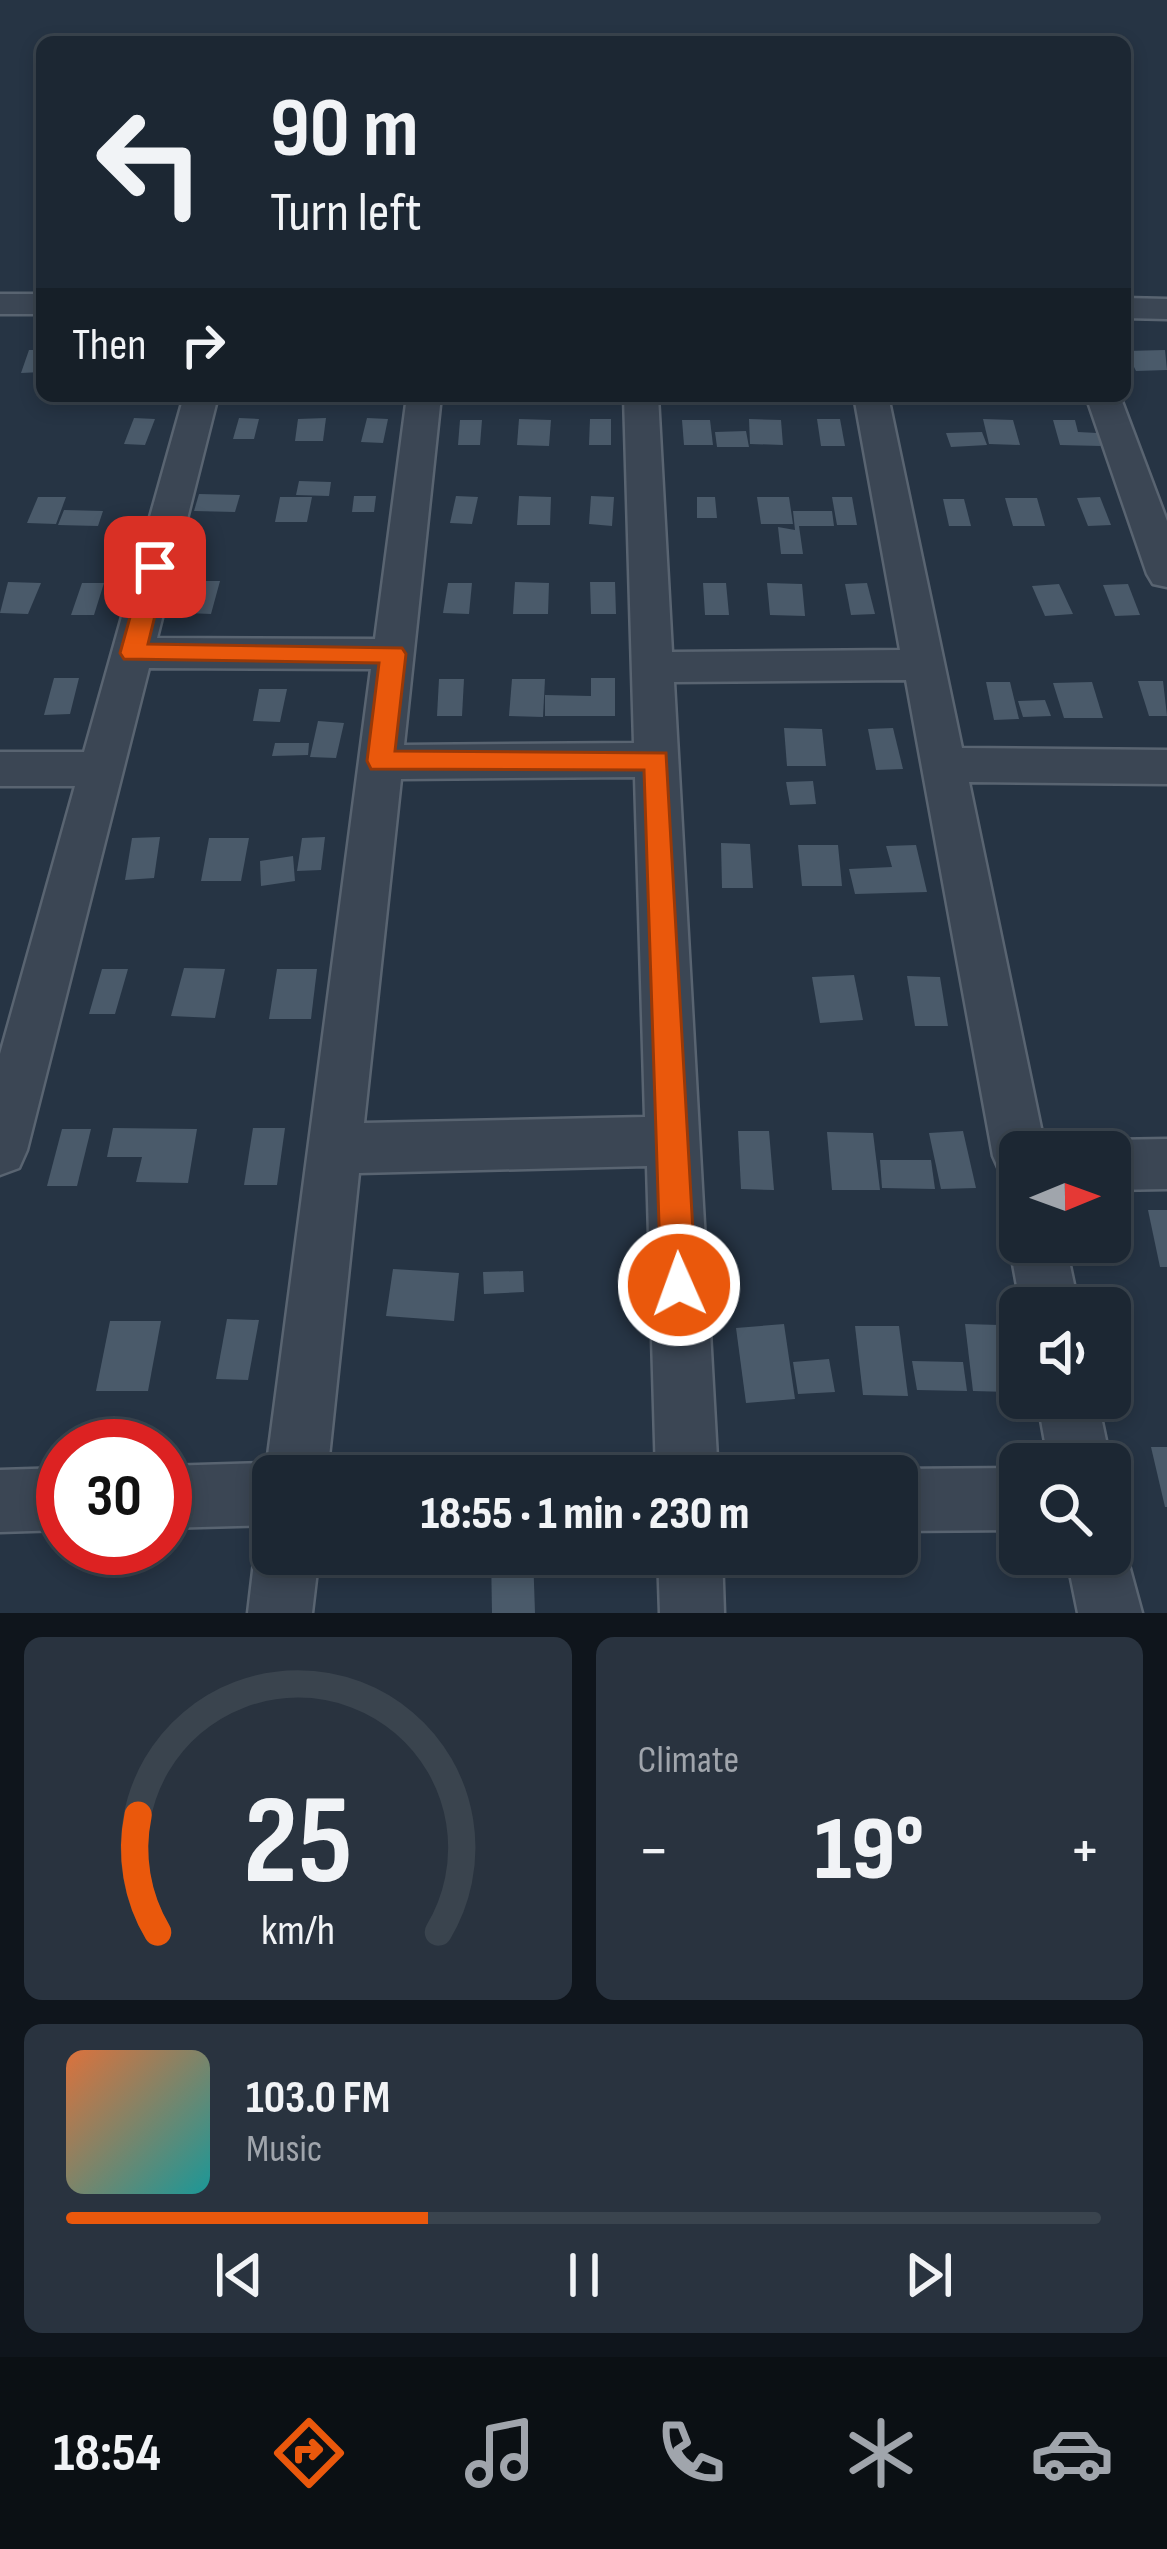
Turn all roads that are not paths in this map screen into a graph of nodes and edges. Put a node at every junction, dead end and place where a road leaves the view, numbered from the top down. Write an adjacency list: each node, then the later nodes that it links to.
1 (1131, 308): 2 (street)
2 (1167, 309)
3 (199, 402): 9 (street)
4 (423, 402): 10 (street)
5 (641, 402): 12 (street)
6 (872, 402): 11 (street)
7 (1105, 402): 8 (street)
8 (1167, 574)
9 (133, 653): 10 (street); 18 (street)
10 (393, 654): 14 (street)
11 (924, 664): 12 (street); 15 (street)
12 (652, 667): 13 (street)
13 (657, 760): 14 (street); 20 (street)
14 (381, 761): 21 (street)
15 (943, 765): 16 (street); 19 (street)
16 (1167, 766)
17 (0, 769): 18 (street)
18 (101, 769): 22 (street)
19 (1015, 1131)
20 (673, 1141): 21 (street); 26 (street)
21 (334, 1149): 25 (street)
22 (0, 1150)
23 (1167, 1164): 24 (street)
24 (1131, 1165)
25 (298, 1455)
26 (685, 1455)
27 (252, 1495): 28 (street)
28 (192, 1496)
29 (999, 1498): 31 (street)
30 (36, 1500): 32 (street)
31 (918, 1500)
32 (0, 1501)
33 (285, 1575): 36 (street)
34 (691, 1575): 37 (street)
35 (1102, 1575): 38 (street)
36 (280, 1613)
37 (692, 1613)
38 (1110, 1613)

